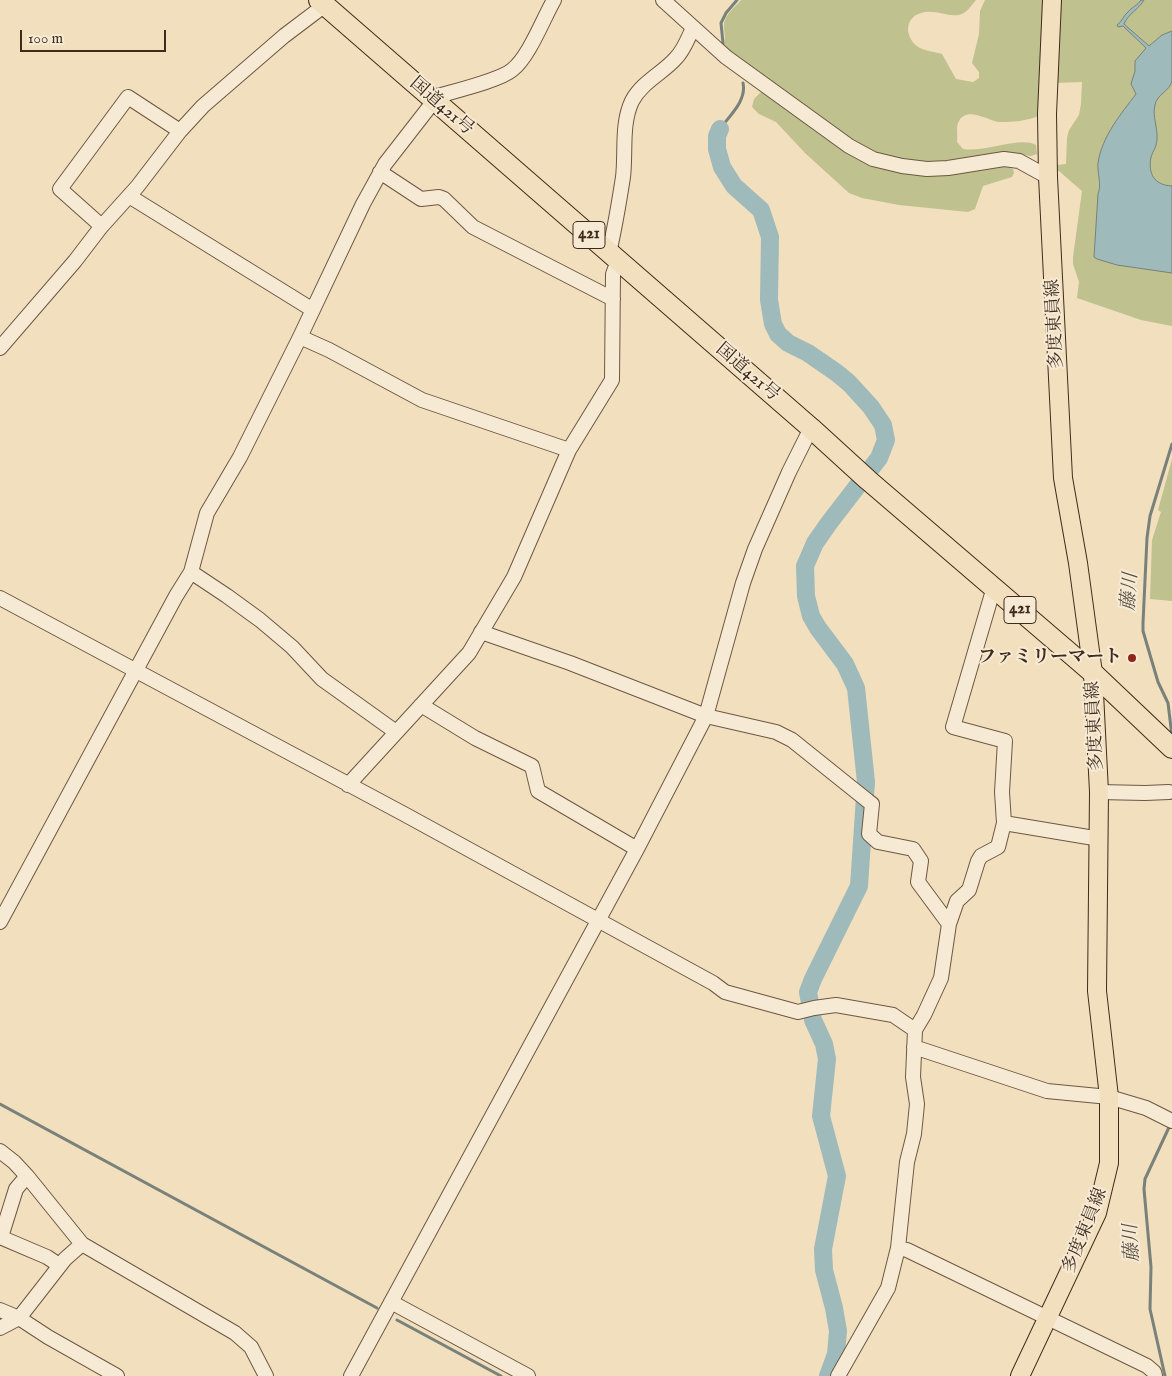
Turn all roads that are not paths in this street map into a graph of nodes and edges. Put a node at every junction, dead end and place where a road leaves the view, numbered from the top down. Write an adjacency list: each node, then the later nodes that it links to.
1 (554, 0): 6 (street)
2 (663, 0): 5 (street)
3 (1052, 0): 9 (main road, 多度東員線)
4 (322, 3): 6 (highway, 国道421号 / 421); 7 (street)
5 (693, 28): 9 (street); 12 (street)
6 (433, 99): 8 (street); 12 (highway, 国道421号 / 421)
7 (180, 131): 10 (street); 11 (street)
8 (380, 172): 13 (street); 14 (street)
9 (1048, 178): 24 (main road, 多度東員線)
10 (129, 196): 11 (street); 14 (street)
11 (101, 227): 16 (street)
12 (614, 257): 13 (street); 17 (highway, 国道421号 / 421)
13 (613, 298): 18 (street)
14 (313, 310): 15 (street)
15 (300, 337): 18 (street); 19 (street)
16 (0, 348)
17 (811, 428): 20 (highway, 国道421号 / 421); 26 (street)
18 (569, 450): 22 (street)
19 (191, 572): 23 (street); 27 (street)
20 (994, 587): 24 (highway, 国道421号 / 421); 32 (street)
21 (0, 598): 23 (street)
22 (481, 632): 25 (street); 26 (street)
23 (136, 671): 29 (street); 36 (street)
24 (1093, 672): 28 (highway, 国道421号 / 421); 30 (main road, 多度東員線)
25 (421, 705): 27 (street); 34 (street)
26 (706, 716): 34 (street); 37 (street)
27 (396, 732): 29 (street)
28 (1170, 746)
29 (348, 785): 35 (street)
30 (1099, 792): 31 (street); 33 (main road, 多度東員線)
31 (1169, 792)
32 (1004, 823): 33 (street); 37 (street)
33 (1100, 839): 40 (main road, 多度東員線)
34 (637, 848): 35 (street)
35 (598, 920): 38 (street); 48 (street)
36 (0, 922)
37 (948, 924): 38 (street)
38 (914, 1030): 39 (street)
39 (914, 1047): 40 (street); 46 (street)
40 (1109, 1097): 41 (street); 51 (main road, 多度東員線)
41 (1167, 1118)
42 (0, 1151): 43 (street)
43 (27, 1176): 44 (street); 45 (street)
44 (0, 1237): 47 (street)
45 (82, 1244): 47 (street); 54 (street)
46 (898, 1248): 51 (street); 57 (street)
47 (59, 1265): 50 (street)
48 (391, 1302): 55 (street); 56 (street)
49 (0, 1310): 50 (street)
50 (19, 1318): 52 (street); 53 (street)
51 (1048, 1318): 58 (main road, 多度東員線); 59 (street)
52 (0, 1328)
53 (117, 1376)
54 (266, 1376)
55 (352, 1376)
56 (528, 1376)
57 (838, 1376)
58 (1020, 1376)
59 (1155, 1376)

